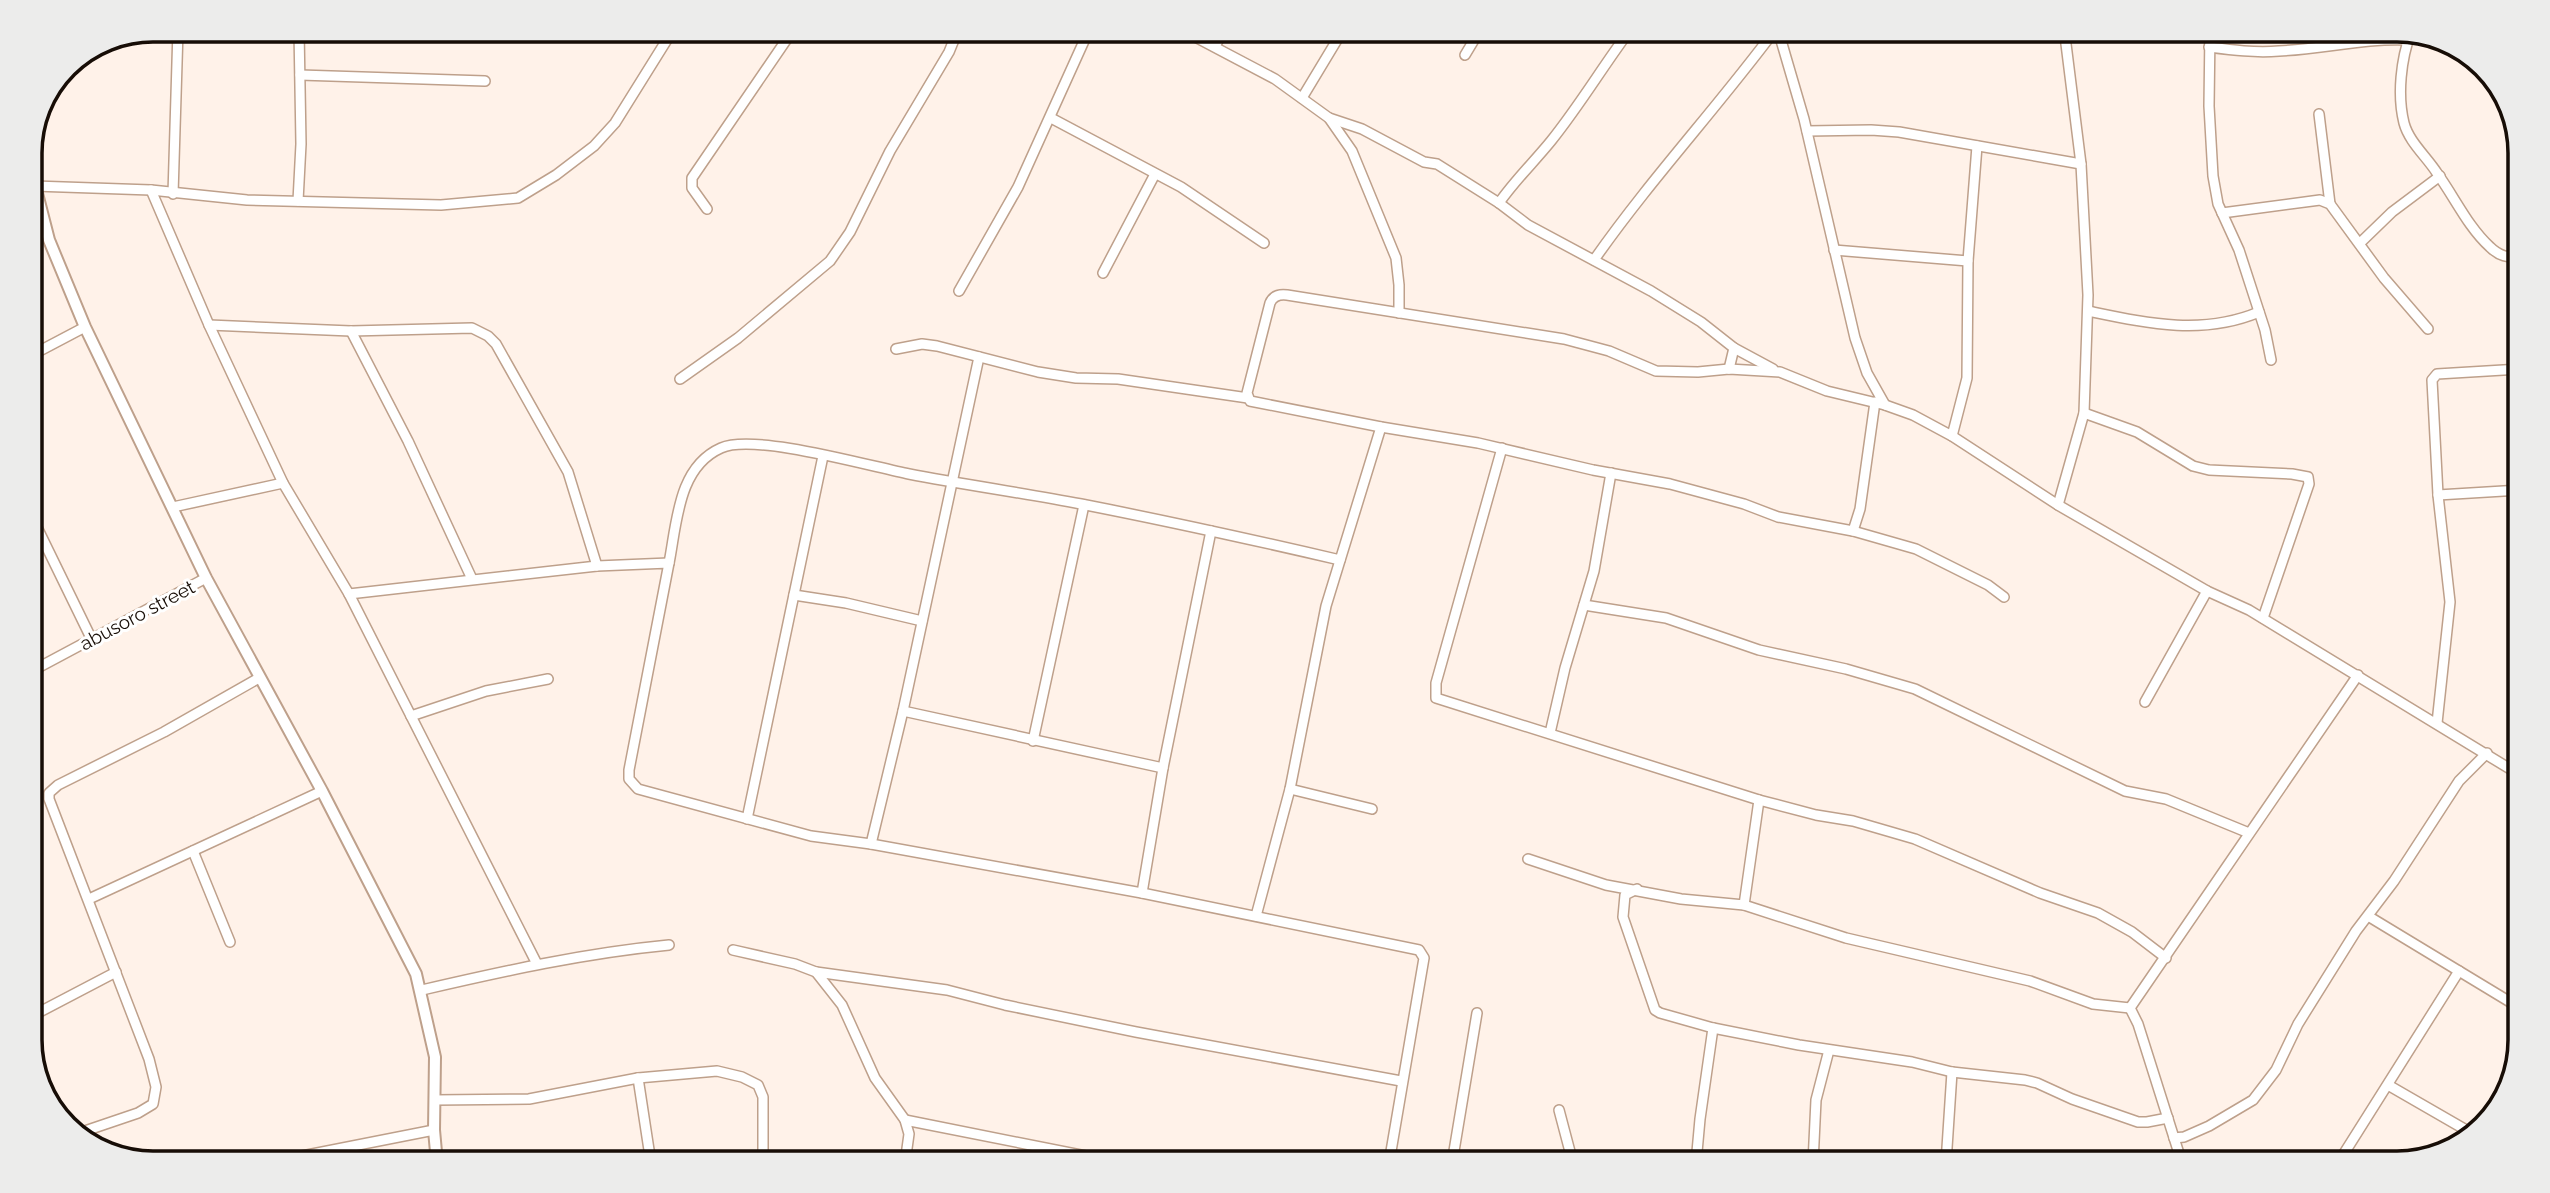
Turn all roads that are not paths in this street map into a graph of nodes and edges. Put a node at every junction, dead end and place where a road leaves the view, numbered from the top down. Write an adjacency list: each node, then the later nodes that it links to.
1 (178, 42): 34 (street)
2 (299, 42): 21 (street)
3 (666, 42): 35 (street)
4 (785, 42): 38 (street)
5 (953, 42): 64 (street)
6 (1084, 42): 25 (street)
7 (1207, 42): 18 (street)
8 (1217, 42): 18 (street)
9 (1336, 42): 23 (street)
10 (1473, 42): 20 (street)
11 (1621, 42): 36 (street)
12 (1768, 42): 45 (street)
13 (1781, 42): 27 (street)
14 (2066, 42): 29 (street)
15 (2209, 42): 19 (street)
16 (2353, 42): 19 (street)
17 (2408, 43): 31 (street)
18 (1215, 46): 23 (street)
19 (2209, 47): 39 (street)
20 (1465, 55)
21 (300, 75): 22 (street); 35 (street)
22 (485, 80)
23 (1302, 99): 26 (street)
24 (2319, 114): 37 (street)
25 (1051, 118): 30 (street); 48 (street)
26 (1329, 118): 36 (street); 51 (street)
27 (1807, 131): 28 (street); 43 (street)
28 (1977, 146): 29 (street); 46 (street)
29 (2081, 164): 49 (street)
30 (1155, 174): 41 (street); 47 (street)
31 (2440, 176): 42 (street); 44 (street)
32 (42, 186): 33 (street)
33 (151, 190): 34 (street); 52 (street)
34 (173, 194): 35 (street)
35 (298, 201)
36 (1499, 203): 45 (street)
37 (2330, 204): 39 (street); 42 (street)
38 (707, 209)
39 (2222, 214): 50 (street)
40 (42, 215): 53 (street)
41 (1264, 243)
42 (2360, 243): 54 (street)
43 (1834, 250): 46 (street); 66 (street)
44 (2508, 257)
45 (1594, 260): 56 (street)
46 (1968, 261): 69 (street)
47 (1103, 273)
48 (959, 291)
49 (2088, 311): 50 (street); 67 (street)
50 (2259, 312): 60 (street)
51 (1399, 313): 61 (street); 65 (street)
52 (209, 325): 55 (street); 74 (street)
53 (85, 327): 58 (street); 79 (street)
54 (2428, 329)
55 (351, 331): 85 (street); 87 (street)
56 (1734, 348): 61 (street); 63 (street)
57 (896, 349): 59 (street)
58 (42, 350)
59 (979, 357): 65 (street); 73 (street)
60 (2271, 360)
61 (1729, 369): 63 (street)
62 (2508, 370): 76 (street)
63 (1780, 372): 66 (street)
64 (680, 379)
65 (1248, 398): 68 (street)
66 (1880, 404): 69 (street); 81 (street)
67 (2084, 413): 78 (street); 93 (street)
68 (1381, 427): 70 (street); 83 (street)
69 (1952, 436): 78 (street)
70 (1502, 448): 72 (street); 104 (street)
71 (823, 456): 73 (street); 84 (street); 90 (street)
72 (1611, 473): 81 (street); 92 (street)
73 (952, 480): 77 (street); 94 (street)
74 (284, 483): 79 (street); 89 (street)
75 (2508, 491): 76 (street)
76 (2438, 495): 103 (street)
77 (1084, 505): 80 (street); 105 (street)
78 (2057, 505): 88 (street)
79 (173, 507): 86 (street)
80 (1211, 531): 83 (street); 108 (street)
81 (1853, 531): 91 (street)
82 (42, 538): 95 (street)
83 (1340, 560): 109 (street)
84 (669, 563): 85 (street); 113 (street)
85 (597, 566): 87 (street)
86 (206, 578): 95 (street, abusoro street); 98 (street)
87 (472, 579): 89 (street)
88 (2207, 591): 93 (street); 100 (street)
89 (349, 594): 102 (street)
90 (794, 596): 94 (street); 113 (street)
91 (2004, 597)
92 (1584, 605): 104 (street); 114 (street)
93 (2263, 618): 97 (street)
94 (922, 621): 101 (street)
95 (92, 640): 96 (street, abusoro street)
96 (42, 666)
97 (2358, 674): 103 (street); 114 (street)
98 (259, 678): 110 (street); 120 (street)
99 (548, 679): 102 (street)
100 (2146, 702)
101 (903, 711): 105 (street); 115 (street)
102 (411, 716): 128 (street)
103 (2437, 723): 106 (street)
104 (1550, 733): 111 (street)
105 (1033, 741): 108 (street)
106 (2487, 753): 107 (street); 123 (street)
107 (2508, 767)
108 (1163, 768): 119 (street)
109 (1290, 789): 112 (street); 122 (street)
110 (322, 791): 116 (street); 132 (street)
111 (1759, 800): 121 (street); 127 (street)
112 (1372, 809)
113 (747, 819): 115 (street)
114 (2249, 833): 127 (street)
115 (872, 844): 119 (street)
116 (193, 851): 120 (street); 124 (street)
117 (1528, 859): 118 (street)
118 (1637, 889): 121 (street); 137 (street)
119 (1142, 893): 122 (street)
120 (89, 899): 130 (street)
121 (1744, 905): 134 (street)
122 (1256, 916): 141 (street)
123 (2368, 916): 129 (street); 150 (street)
124 (230, 942)
125 (669, 945): 128 (street)
126 (733, 950): 131 (street)
127 (2166, 958): 134 (street)
128 (537, 964): 132 (street)
129 (2459, 971): 133 (street); 142 (street)
130 (116, 972): 135 (street); 148 (street)
131 (816, 972): 141 (street); 146 (street)
132 (422, 990): 143 (street)
133 (2508, 1001)
134 (2130, 1008): 145 (street)
135 (42, 1011)
136 (1478, 1013): 159 (street)
137 (1713, 1028): 138 (street); 161 (street)
138 (1829, 1050): 139 (street); 162 (street)
139 (1952, 1072): 145 (street); 163 (street)
140 (638, 1077): 143 (street); 154 (street); 155 (street)
141 (1401, 1081): 158 (street)
142 (2388, 1085): 147 (street); 165 (street)
143 (435, 1100): 149 (street)
144 (1559, 1110): 160 (street)
145 (2168, 1118): 150 (street)
146 (905, 1120): 151 (street); 156 (street)
147 (2464, 1128)
148 (88, 1130)
149 (434, 1130): 152 (street); 153 (street)
150 (2178, 1140): 164 (street)
151 (1048, 1149): 157 (street)
152 (327, 1151)
153 (436, 1151)
154 (649, 1151)
155 (762, 1151)
156 (907, 1151)
157 (1058, 1151)
158 (1391, 1151)
159 (1454, 1151)
160 (1570, 1151)
161 (1697, 1151)
162 (1814, 1151)
163 (1946, 1151)
164 (2180, 1151)
165 (2346, 1151)

